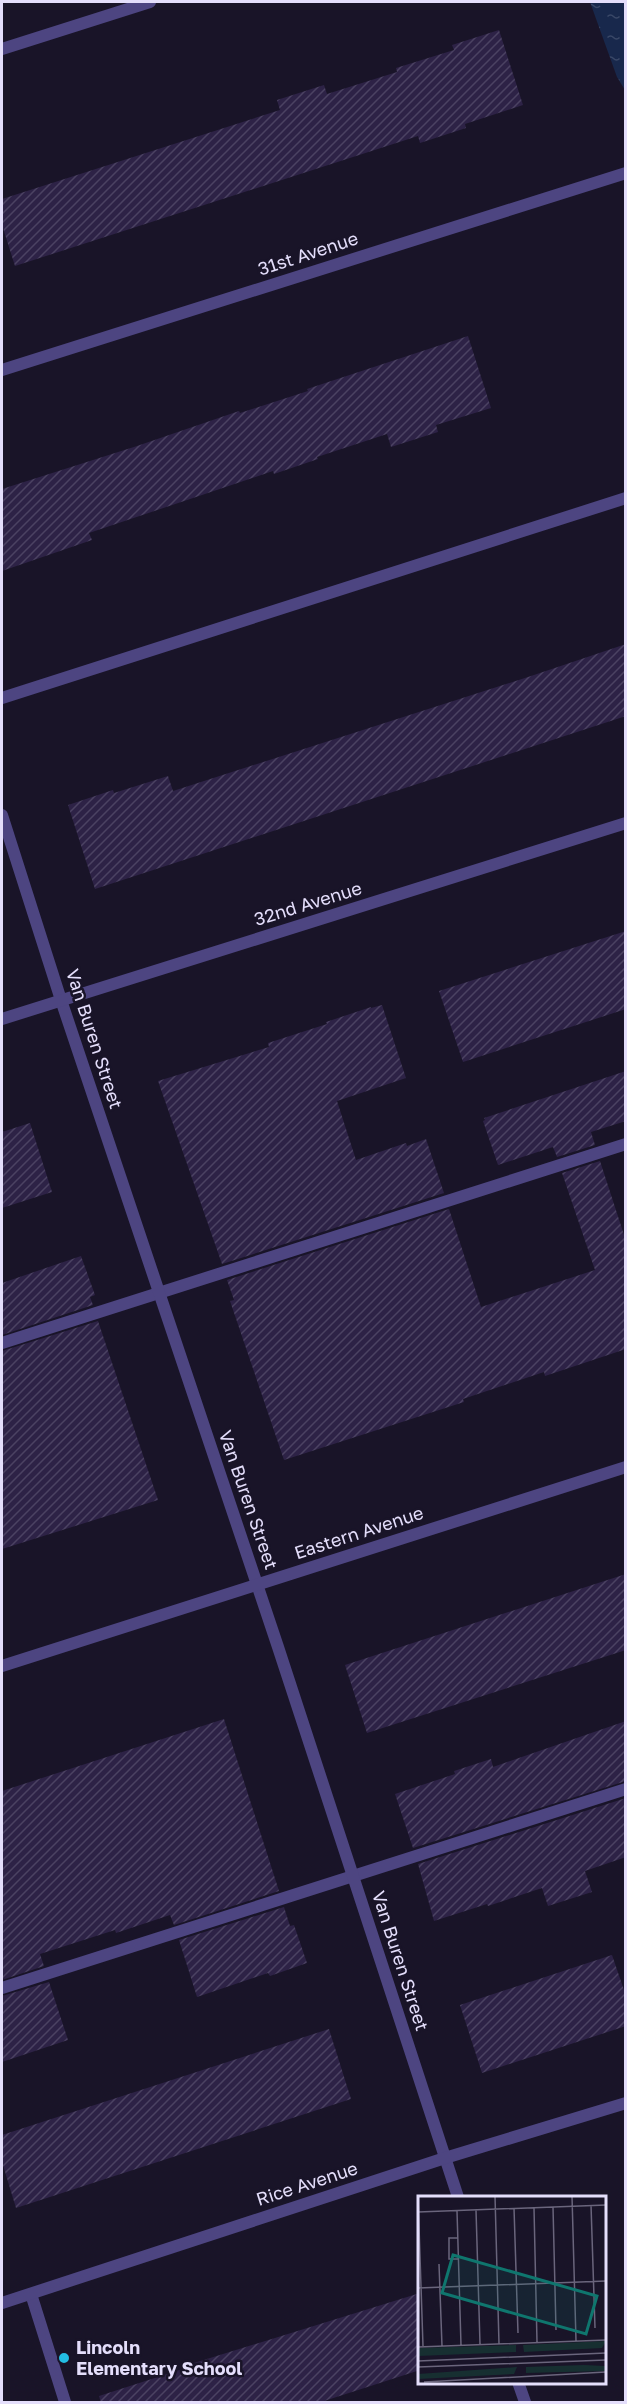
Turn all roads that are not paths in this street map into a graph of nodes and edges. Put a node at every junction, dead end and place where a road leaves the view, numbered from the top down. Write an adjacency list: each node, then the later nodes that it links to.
1 (150, 2): 2 (street)
2 (2, 49)
3 (626, 172): 4 (street, 31st Avenue)
4 (2, 370)
5 (626, 498): 6 (street)
6 (2, 698)
7 (2, 815): 9 (street, Van Buren Street)
8 (626, 823): 9 (street, 32nd Avenue)
9 (61, 1000): 10 (street, 32nd Avenue); 12 (street, Van Buren Street)
10 (2, 1019)
11 (626, 1144): 12 (street)
12 (160, 1293): 13 (street); 15 (street, Van Buren Street)
13 (2, 1343)
14 (626, 1467): 15 (street, Eastern Avenue)
15 (258, 1585): 16 (street, Eastern Avenue); 18 (street, Van Buren Street)
16 (2, 1666)
17 (626, 1789): 18 (street)
18 (353, 1876): 19 (street); 21 (street, Van Buren Street)
19 (2, 1988)
20 (626, 2103): 21 (street, Rice Avenue)
21 (445, 2158): 22 (street, Van Buren Street); 23 (street, Rice Avenue)
22 (458, 2196)
23 (31, 2294): 24 (street, Rice Avenue); 26 (street)
24 (2, 2303)
25 (518, 2383): 27 (street)
26 (65, 2403)
27 (525, 2403)

